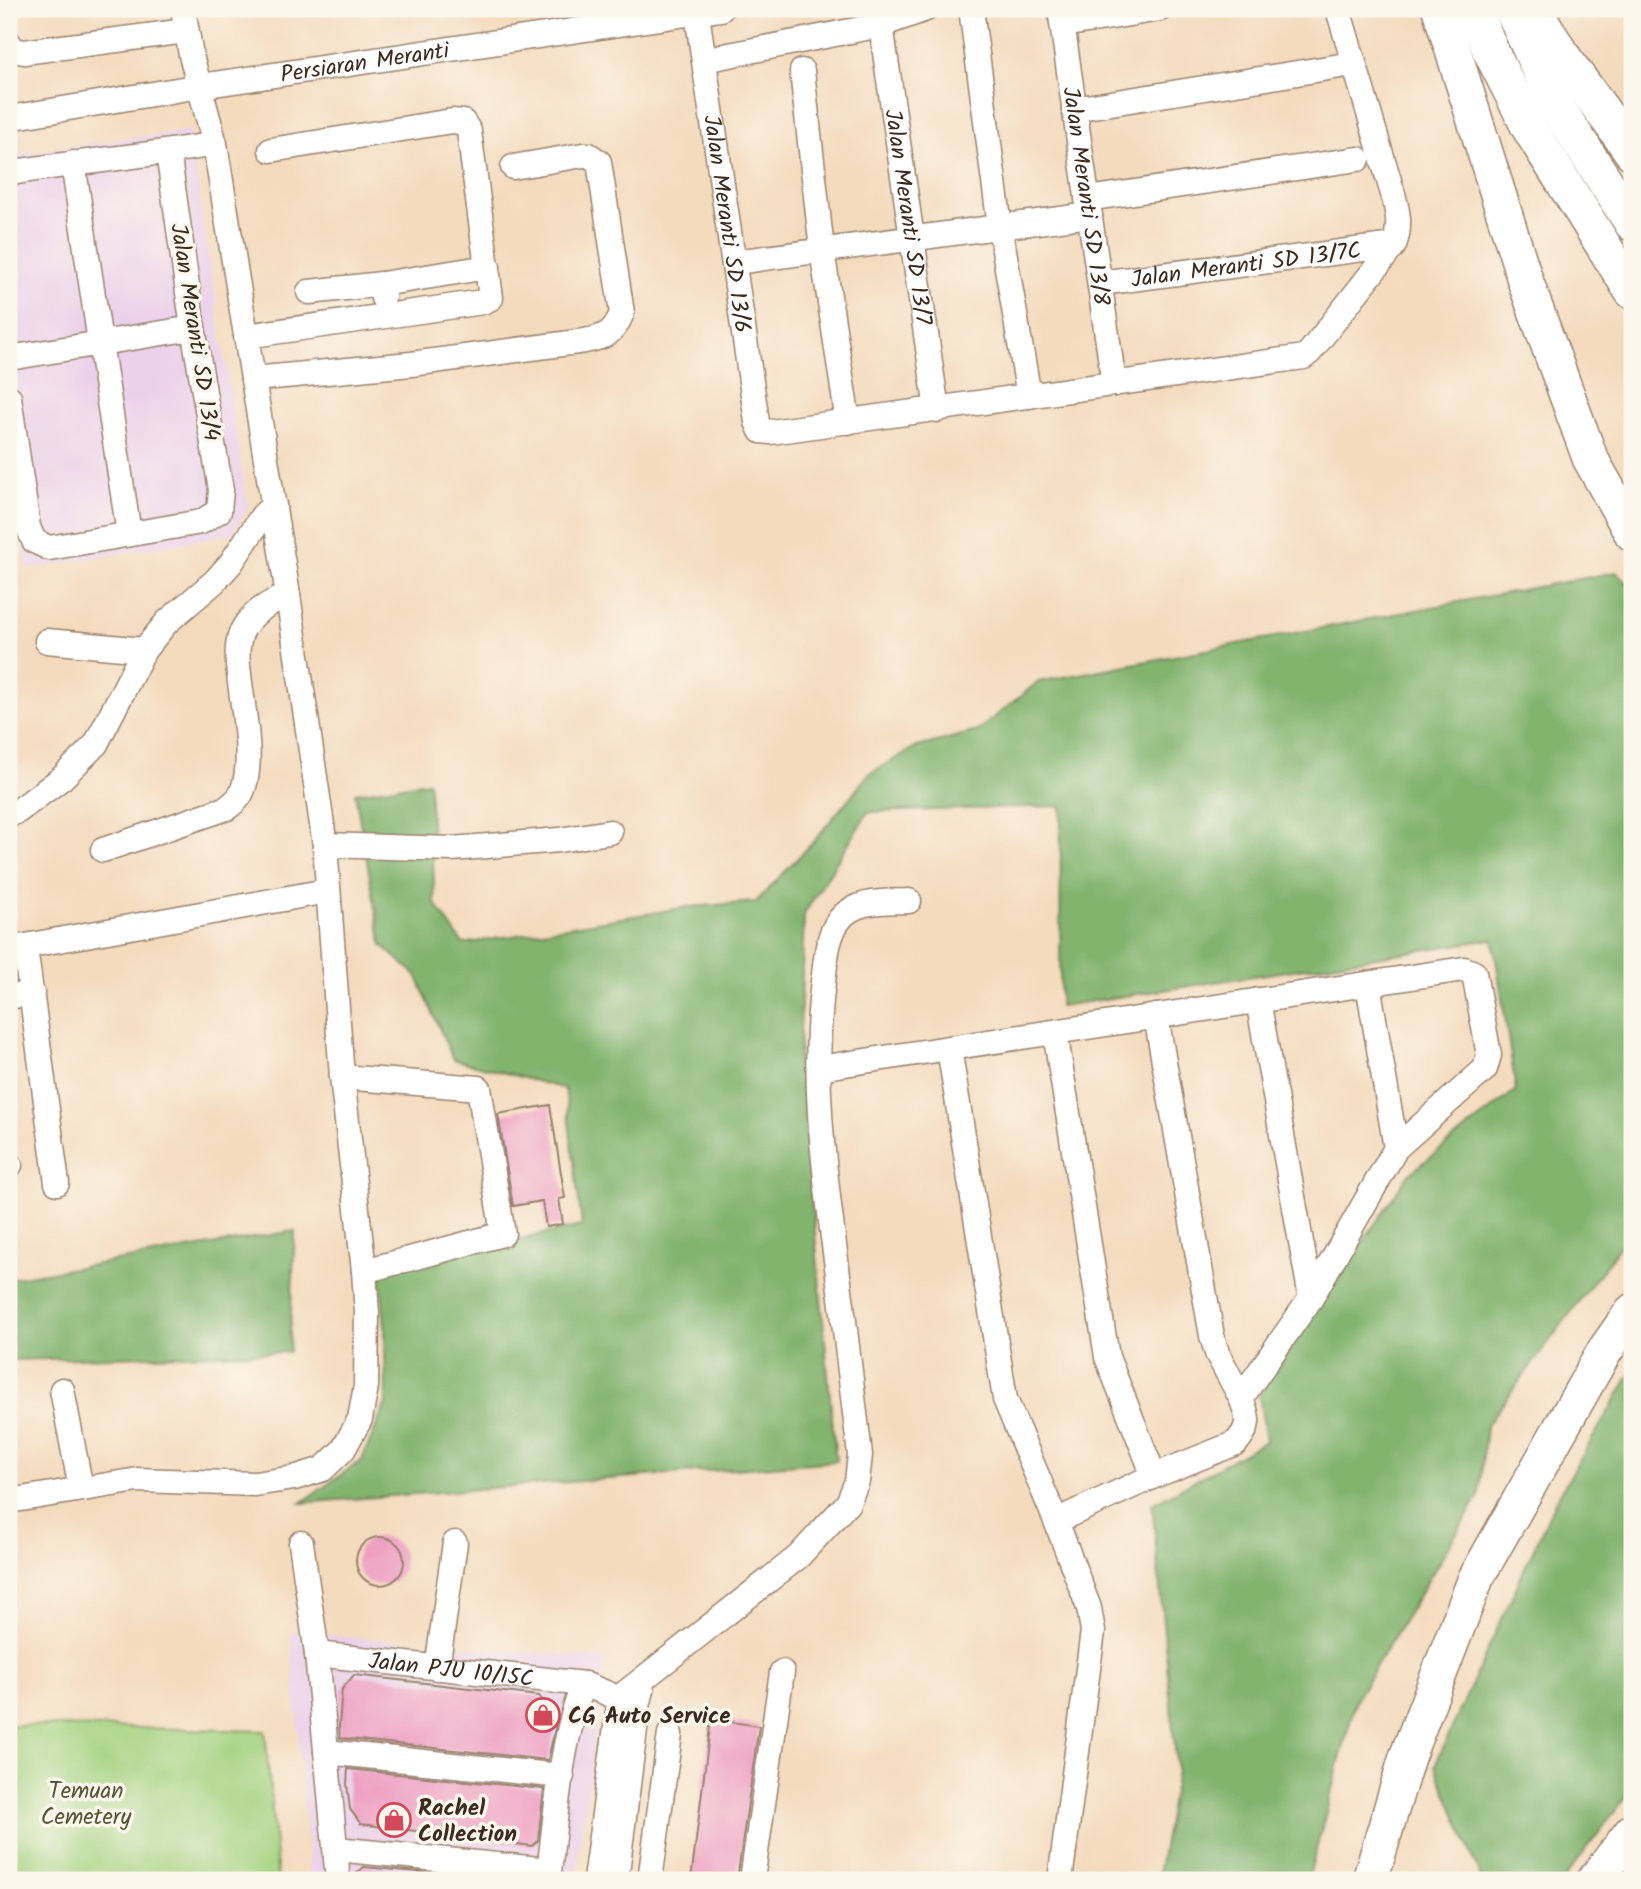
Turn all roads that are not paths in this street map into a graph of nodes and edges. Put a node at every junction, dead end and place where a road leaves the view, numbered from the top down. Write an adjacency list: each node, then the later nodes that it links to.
1 (721, 9): 9 (street, Persiaran Meranti)
2 (926, 9): 13 (street)
3 (1160, 9): 11 (street)
4 (1338, 9): 16 (street)
5 (1440, 9): 53 (highway)
6 (1475, 9): 39 (highway)
7 (1512, 9): 30 (highway)
8 (1534, 9): 24 (highway)
9 (696, 14): 15 (street, Jalan Meranti SD 13/6); 18 (street, Persiaran Meranti)
10 (972, 16): 31 (street)
11 (1061, 17): 19 (street, Jalan Meranti SD 13/8)
12 (184, 20): 14 (street); 18 (street)
13 (881, 24): 15 (street); 32 (street, Jalan Meranti SD 13/7)
14 (9, 43)
15 (704, 60): 35 (street, Jalan Meranti SD 13/6)
16 (1353, 64): 19 (street); 33 (street)
17 (802, 71): 34 (street)
18 (200, 86): 20 (street, Persiaran Meranti); 21 (street)
19 (1074, 108): 29 (street, Jalan Meranti SD 13/8)
20 (9, 118)
21 (215, 144): 23 (street); 43 (street)
22 (271, 150): 36 (street)
23 (169, 152): 26 (street); 42 (street, Jalan Meranti SD 13/4)
24 (1632, 152)
25 (1358, 159): 29 (street)
26 (73, 163): 28 (street); 44 (street)
27 (513, 167): 46 (street)
28 (9, 173)
29 (1089, 207): 31 (street); 37 (street, Jalan Meranti SD 13/8)
30 (1632, 223)
31 (1000, 227): 32 (street); 48 (street)
32 (912, 239): 34 (street); 50 (street, Jalan Meranti SD 13/7)
33 (1394, 245): 37 (street, Jalan Meranti SD 13/7C); 47 (street)
34 (822, 250): 35 (street); 51 (street)
35 (734, 262): 51 (street, Jalan Meranti SD 13/6)
36 (488, 267): 38 (street); 41 (street)
37 (1100, 283): 47 (street, Jalan Meranti SD 13/8)
38 (382, 284): 40 (street); 41 (street)
39 (1632, 291)
40 (309, 292)
41 (386, 317): 43 (street)
42 (193, 328): 44 (street); 54 (street, Jalan Meranti SD 13/4)
43 (246, 336): 46 (street)
44 (98, 342): 45 (street); 54 (street)
45 (9, 358)
46 (253, 379): 52 (street)
47 (1114, 384): 48 (street)
48 (1029, 396): 50 (street)
49 (9, 397): 54 (street)
50 (937, 410): 51 (street)
51 (848, 422)
52 (274, 505): 55 (street); 57 (street)
53 (1632, 533)
54 (129, 534)
55 (288, 595): 60 (street); 61 (street)
56 (47, 641): 57 (street)
57 (144, 650): 58 (street)
58 (9, 815)
59 (610, 832): 60 (street)
60 (325, 845): 62 (street)
61 (103, 850)
62 (327, 891): 64 (street); 72 (street)
63 (909, 901): 71 (street)
64 (17, 948): 66 (street)
65 (1368, 984): 67 (street); 73 (street); 73 (street)
66 (20, 995): 74 (street)
67 (1258, 1000): 68 (street); 76 (street)
68 (1157, 1016): 69 (street); 79 (street)
69 (1055, 1032): 70 (street); 80 (street)
70 (949, 1048): 71 (street); 83 (street)
71 (819, 1068): 90 (street)
72 (342, 1077): 75 (street); 75 (street)
73 (1396, 1148): 76 (street)
74 (57, 1183)
75 (365, 1271): 81 (street)
76 (1311, 1298): 79 (street)
77 (1632, 1312): 103 (highway)
78 (62, 1390): 81 (street)
79 (1241, 1398): 80 (street)
80 (1154, 1476): 83 (street)
81 (81, 1489): 82 (street)
82 (9, 1501)
83 (1056, 1521): 102 (street)
84 (301, 1543): 86 (street)
85 (455, 1543): 87 (street)
86 (317, 1654): 87 (street, Jalan PJU 10/15C); 92 (street)
87 (437, 1668): 89 (street, Jalan PJU 10/15C)
88 (782, 1672): 101 (street)
89 (584, 1684): 90 (street, Jalan PJU 10/15C); 93 (street)
90 (629, 1702): 98 (street); 99 (street)
91 (670, 1734): 100 (street)
92 (326, 1752): 93 (street); 95 (street)
93 (562, 1776): 96 (street)
94 (1632, 1832): 104 (highway)
95 (336, 1849): 96 (street); 97 (street)
96 (549, 1875)
97 (338, 1880)
98 (595, 1880)
99 (616, 1880)
100 (650, 1880)
101 (752, 1880)
102 (1060, 1880)
103 (1370, 1880)
104 (1595, 1880)

